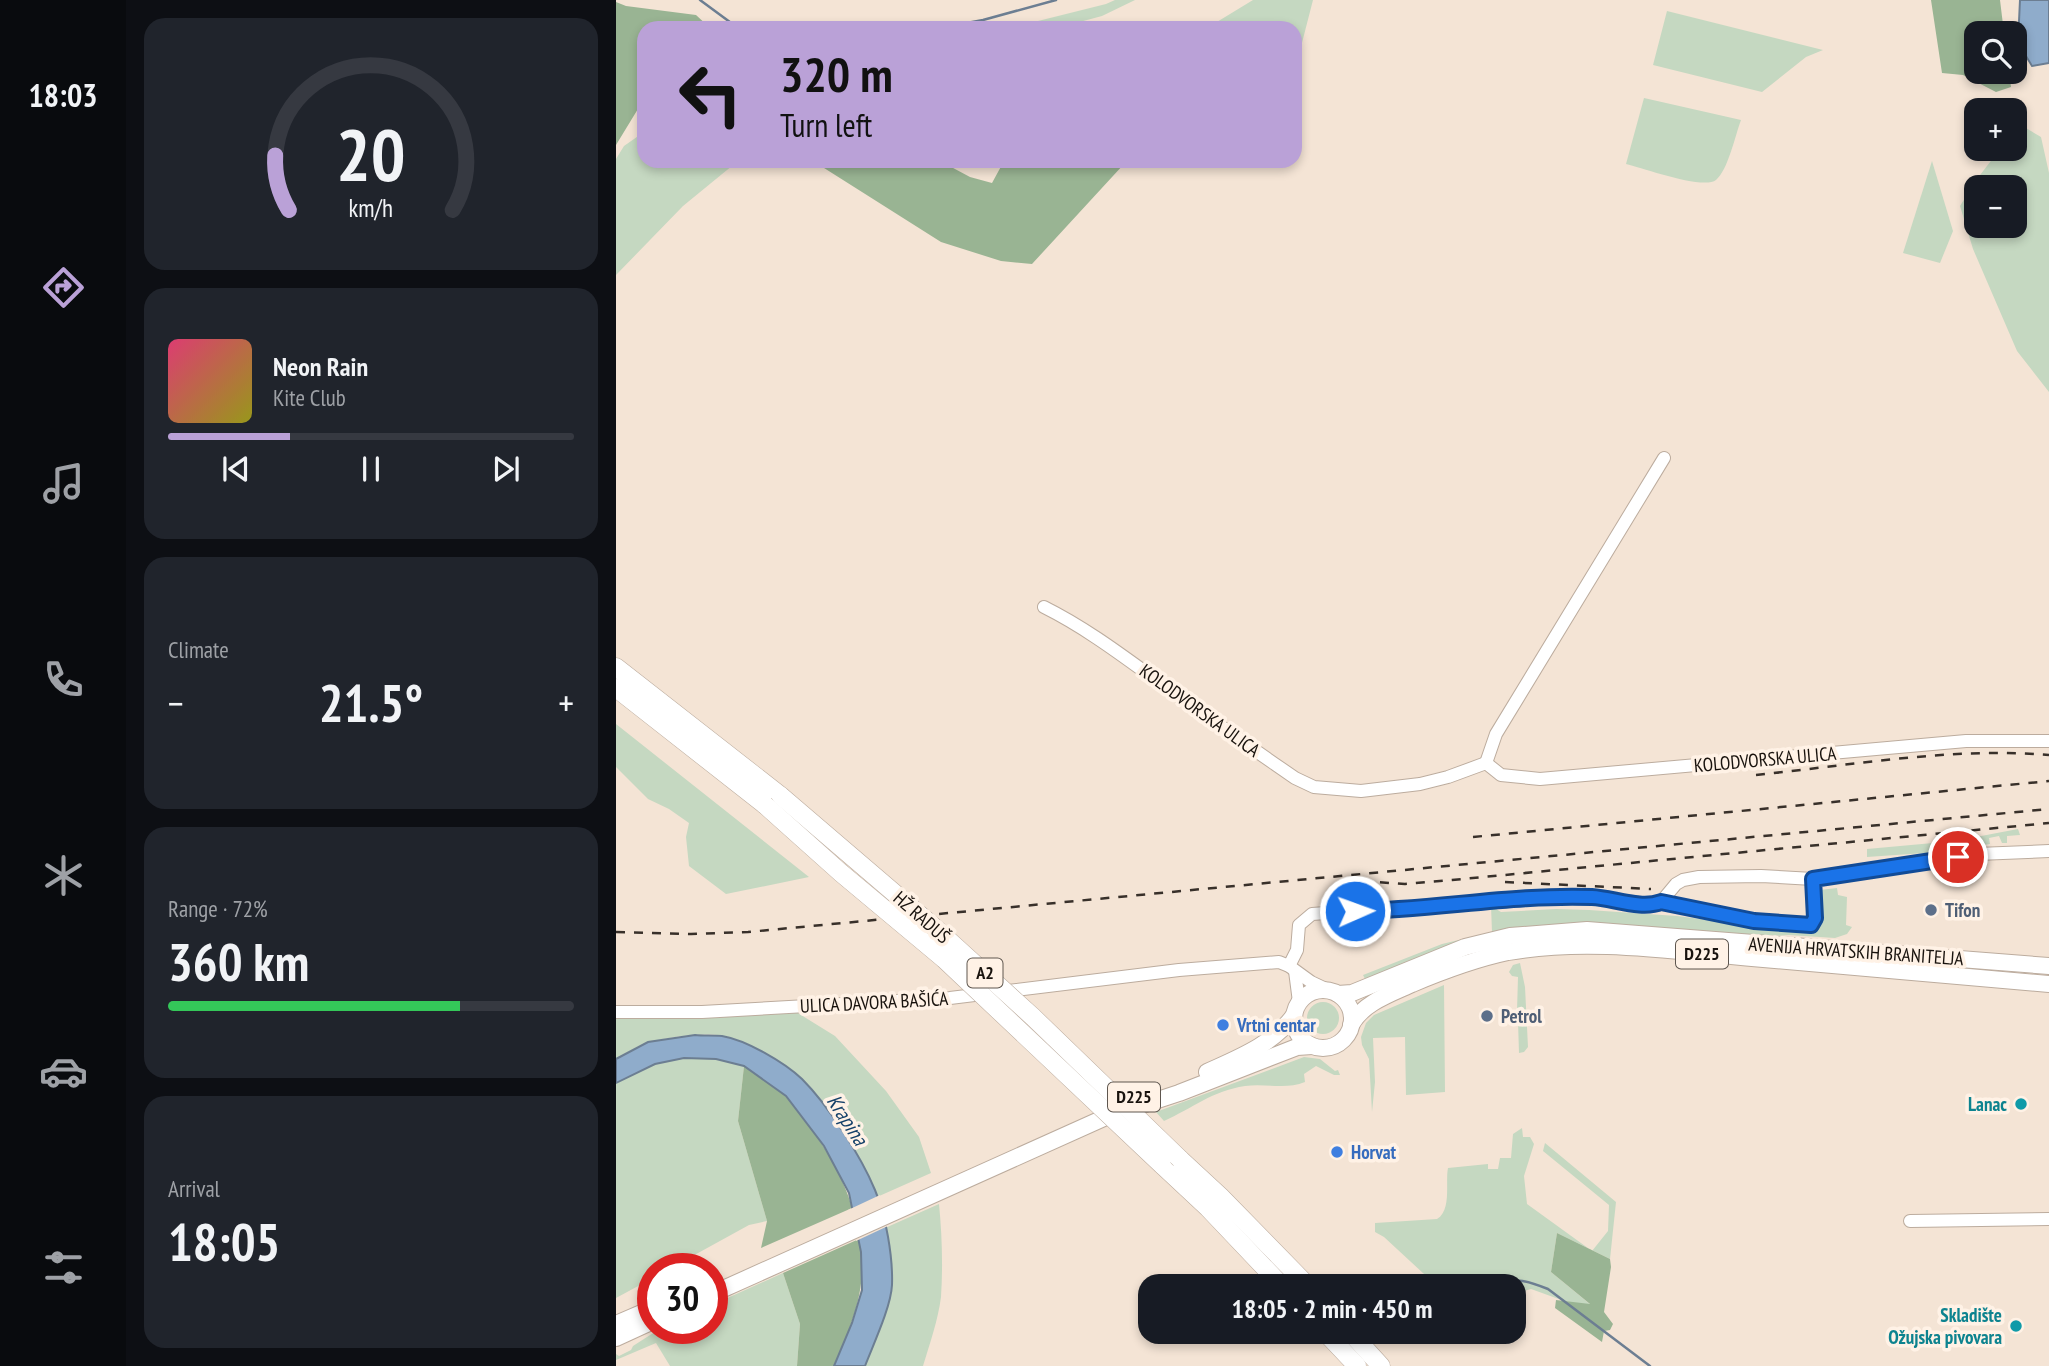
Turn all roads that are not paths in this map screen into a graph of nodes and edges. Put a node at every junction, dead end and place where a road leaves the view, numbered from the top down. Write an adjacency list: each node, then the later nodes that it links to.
1 (1664, 458): 6 (street)
2 (1044, 607): 6 (street, KOLODVORSKA ULICA)
3 (616, 667): 23 (highway, HŽ RADUŠ / A2, bridge)
4 (616, 688): 22 (highway, HŽ RADUŠ / A2, bridge)
5 (2049, 741): 6 (street, KOLODVORSKA ULICA)
6 (1486, 763)
7 (2049, 851): 8 (street)
8 (1813, 879): 9 (street); 9 (street)
9 (1661, 902): 11 (street)
10 (2049, 966): 13 (main road, AVENIJA HRVATSKIH BRANITELJA / D225)
11 (1292, 968): 13 (street, ULICA DAVORA BAŠIĆA); 14 (street); 15 (street, ULICA DAVORA BAŠIĆA)
12 (2049, 984): 16 (main road, AVENIJA HRVATSKIH BRANITELJA / D225)
13 (1334, 992): 14 (main road, D225); 16 (main road)
14 (1296, 1008): 17 (main road); 18 (main road, D225)
15 (616, 1012)
16 (1351, 1025): 17 (main road, D225)
17 (1312, 1046): 18 (main road, D225)
18 (968, 1174): 21 (main road, D225)
19 (2049, 1219): 20 (street)
20 (1910, 1221)
21 (768, 1263): 24 (main road, D225); 25 (main road, D225)
22 (1271, 1274)
23 (1296, 1274)
24 (728, 1277)
25 (728, 1285)
26 (637, 1315): 27 (main road)
27 (616, 1324)
28 (637, 1328): 29 (main road)
29 (616, 1338)
30 (1336, 1344): 32 (highway)
31 (1361, 1344): 33 (highway)
32 (1357, 1366)
33 (1381, 1366)

